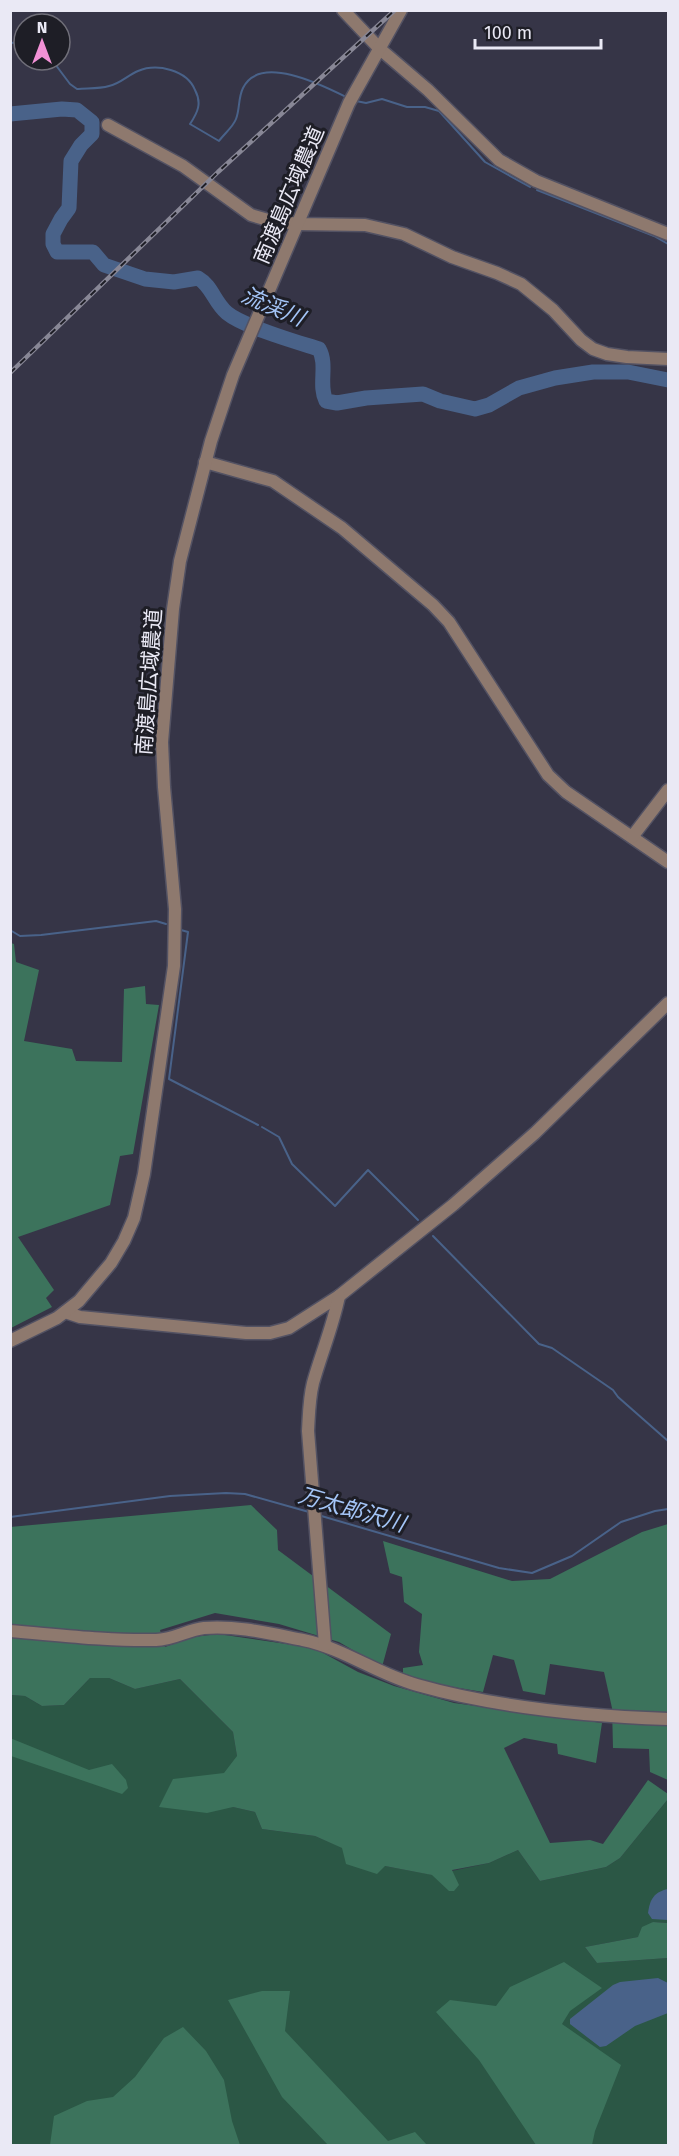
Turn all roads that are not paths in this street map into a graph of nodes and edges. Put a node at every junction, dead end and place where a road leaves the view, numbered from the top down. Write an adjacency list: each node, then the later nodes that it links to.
1 (343, 10): 3 (street)
2 (401, 10): 3 (street, 南渡島広域農道)
3 (380, 49): 5 (street, 南渡島広域農道); 6 (street)
4 (108, 125): 5 (street)
5 (298, 224): 7 (street); 8 (street, 南渡島広域農道)
6 (669, 234)
7 (669, 358)
8 (205, 462): 10 (street); 14 (street, 南渡島広域農道)
9 (669, 790): 10 (street)
10 (632, 837): 11 (street)
11 (669, 862)
12 (669, 1003): 13 (street)
13 (339, 1296): 14 (street); 17 (street)
14 (65, 1312): 15 (street, 南渡島広域農道)
15 (10, 1341)
16 (10, 1631): 17 (street)
17 (326, 1645): 18 (street)
18 (669, 1719)

